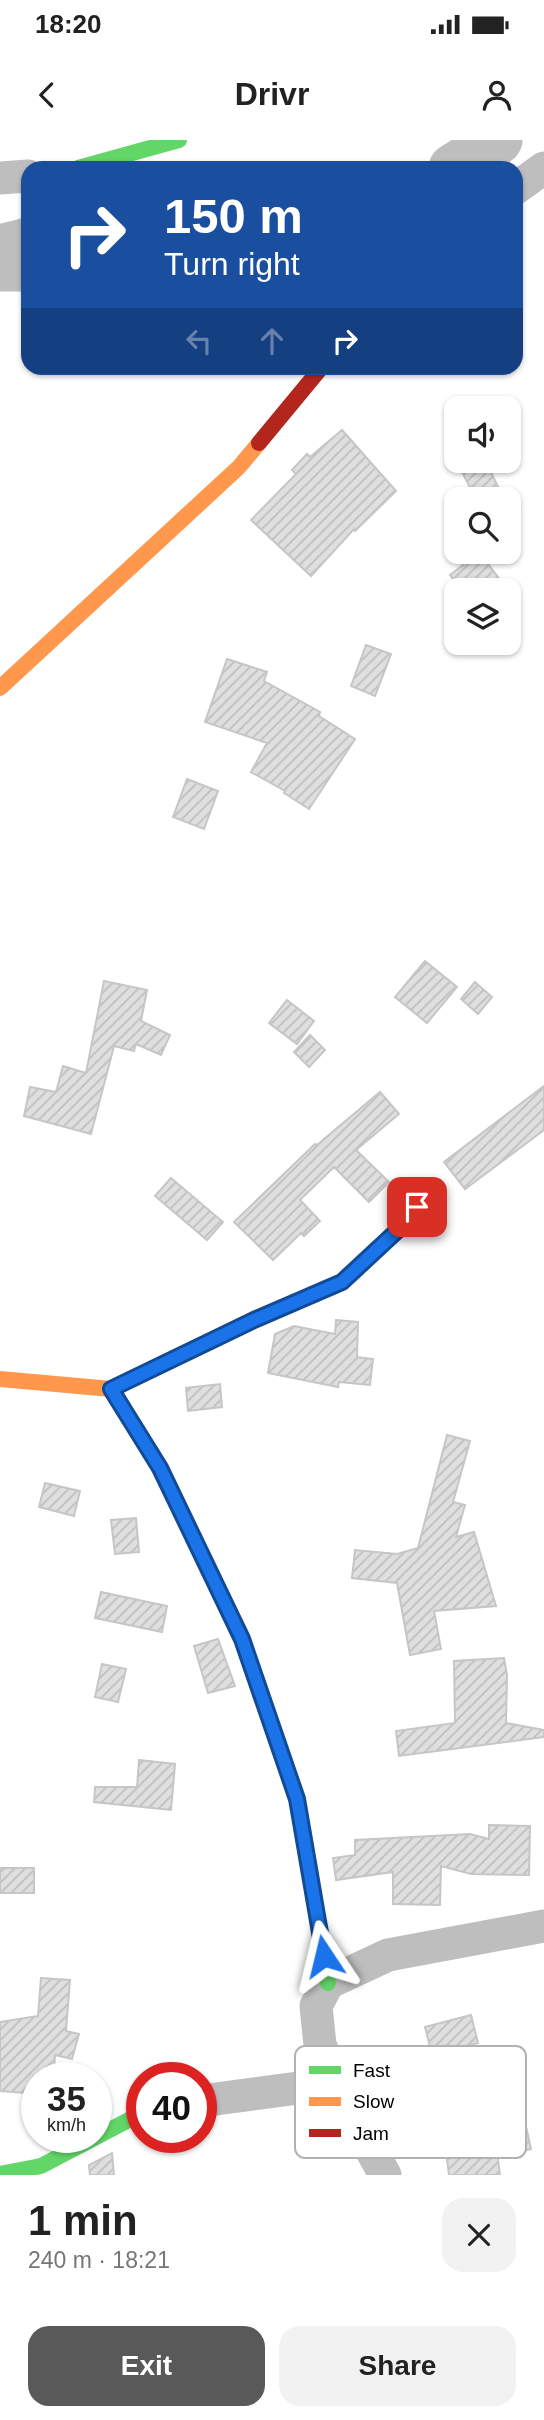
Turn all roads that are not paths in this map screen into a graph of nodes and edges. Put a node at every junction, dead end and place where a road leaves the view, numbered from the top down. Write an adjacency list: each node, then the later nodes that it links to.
1 (179, 140): 2 (street)
2 (103, 161)
3 (544, 168): 6 (street)
4 (21, 176): 5 (street)
5 (0, 178)
6 (523, 183)
7 (0, 275): 8 (street)
8 (21, 275)
9 (315, 375): 10 (street)
10 (0, 688)
11 (417, 1207): 13 (street)
12 (0, 1379): 13 (street)
13 (111, 1389): 15 (street)
14 (544, 1926): 15 (street)
15 (328, 1983): 16 (street)
16 (320, 2046)
17 (295, 2088): 18 (street)
18 (217, 2099)
19 (126, 2120): 21 (street)
20 (376, 2158): 22 (street)
21 (0, 2175)
22 (385, 2175)

